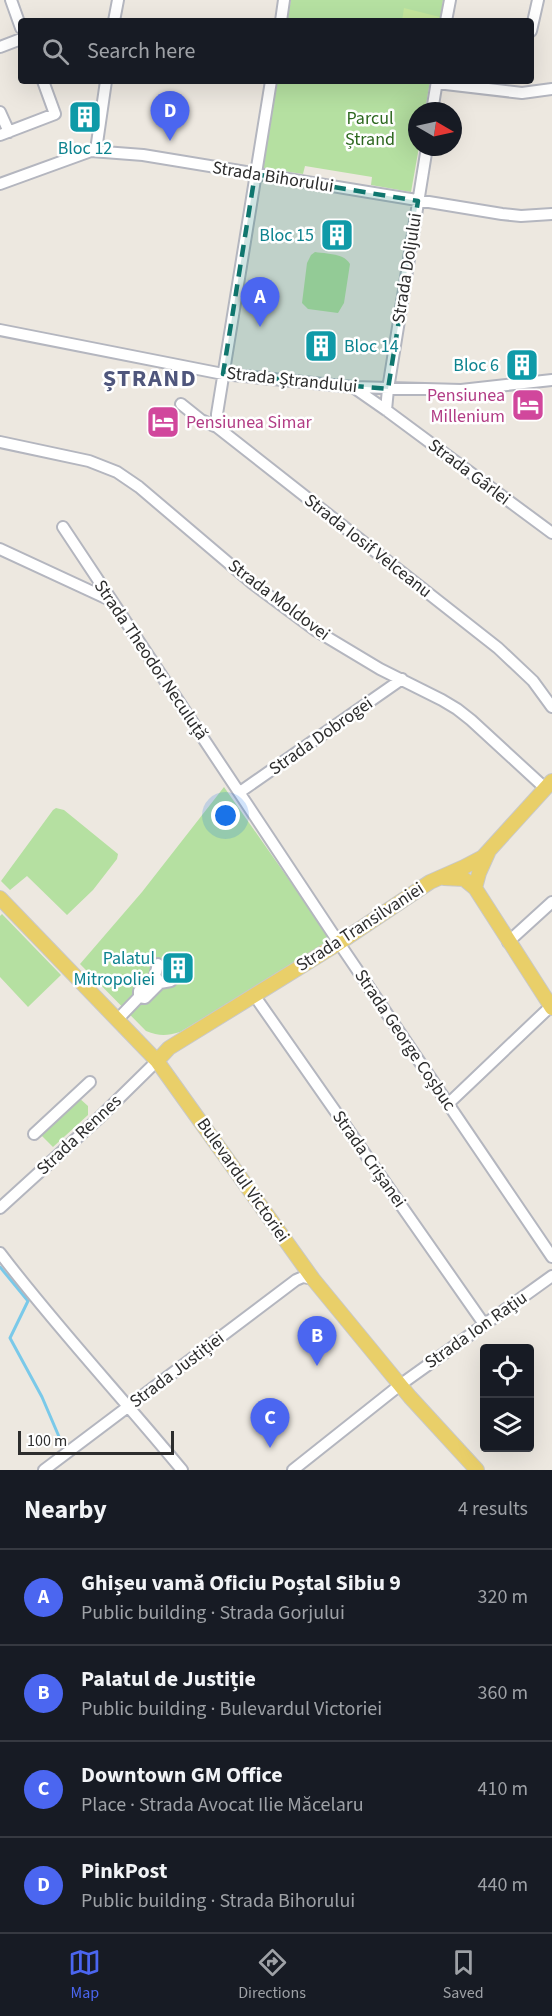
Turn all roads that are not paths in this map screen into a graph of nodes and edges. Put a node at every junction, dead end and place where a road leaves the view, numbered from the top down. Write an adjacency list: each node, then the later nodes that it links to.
1 (11, 0): 10 (street)
2 (118, 0): 6 (street)
3 (284, 0): 7 (street)
4 (450, 0): 8 (street)
5 (538, 0): 9 (street)
6 (115, 18)
7 (281, 18)
8 (447, 18)
9 (534, 18)
10 (18, 20)
11 (18, 40): 12 (street)
12 (0, 47)
13 (44, 84): 21 (street)
14 (106, 84): 22 (street)
15 (270, 84): 24 (street)
16 (437, 84): 19 (street)
17 (452, 84): 18 (street)
18 (552, 89)
19 (434, 102)
20 (0, 112): 21 (street)
21 (5, 133)
22 (96, 150): 24 (street, Strada Bihorului); 25 (street, Strada Bihorului)
23 (426, 156): 26 (street, Strada Doljului)
24 (255, 174): 26 (street, Strada Bihorului); 29 (street)
25 (0, 184)
26 (418, 201): 27 (street, Strada Bihorului); 32 (street, Strada Doljului)
27 (552, 214)
28 (0, 330): 29 (street, Strada Ștrandului)
29 (223, 374): 31 (street, Strada Ștrandului); 35 (street)
30 (552, 380): 32 (street, Strada Ștrandului)
31 (353, 387): 32 (street, Strada Ștrandului); 34 (street, Strada Gârlei)
32 (387, 389): 34 (street)
33 (181, 404): 35 (street, Strada Iosif Velceanu)
34 (387, 410): 38 (street, Strada Gârlei)
35 (217, 427): 42 (street, Strada Iosif Velceanu)
36 (0, 442): 41 (street, Strada Moldovei)
37 (63, 527): 40 (street, Strada Theodor Neculuță)
38 (552, 534)
39 (0, 549): 40 (street)
40 (110, 601): 44 (street, Strada Theodor Neculuță)
41 (402, 680): 43 (street, Strada Moldovei); 44 (street, Strada Dobrogei)
42 (552, 707)
43 (549, 785): 45 (main road, Strada Transilvaniei)
44 (240, 792): 51 (street, Strada George Coșbuc)
45 (489, 851): 46 (main road, Strada Transilvaniei); 47 (main road)
46 (439, 878): 47 (main road); 51 (main road, Strada Transilvaniei)
47 (475, 888): 50 (main road)
48 (0, 898): 55 (main road, Bulevardul Victoriei)
49 (552, 902): 50 (street)
50 (508, 942): 54 (main road)
51 (339, 943): 53 (main road, Strada Transilvaniei); 58 (street, Strada George Coșbuc)
52 (158, 964): 55 (street)
53 (254, 995): 56 (main road, Strada Transilvaniei); 65 (street, Strada Crișanei)
54 (551, 1007): 58 (street)
55 (117, 1020): 56 (main road, Bulevardul Victoriei)
56 (157, 1061): 60 (street, Strada Rennes); 64 (main road, Bulevardul Victoriei)
57 (90, 1082): 59 (street)
58 (448, 1104): 62 (street, Strada George Coșbuc)
59 (34, 1134)
60 (0, 1208)
61 (0, 1253): 67 (street)
62 (552, 1257)
63 (552, 1276): 65 (street, Strada Ion Rațiu)
64 (313, 1279): 66 (main road, Bulevardul Victoriei); 67 (street, Strada Justiției)
65 (484, 1324): 66 (street, Strada Ion Rațiu)
66 (400, 1385): 70 (street, Strada Ion Rațiu); 71 (main road, Bulevardul Victoriei)
67 (129, 1406): 68 (street, Strada Justiției); 69 (street)
68 (44, 1470)
69 (182, 1470)
70 (293, 1470)
71 (477, 1470)

